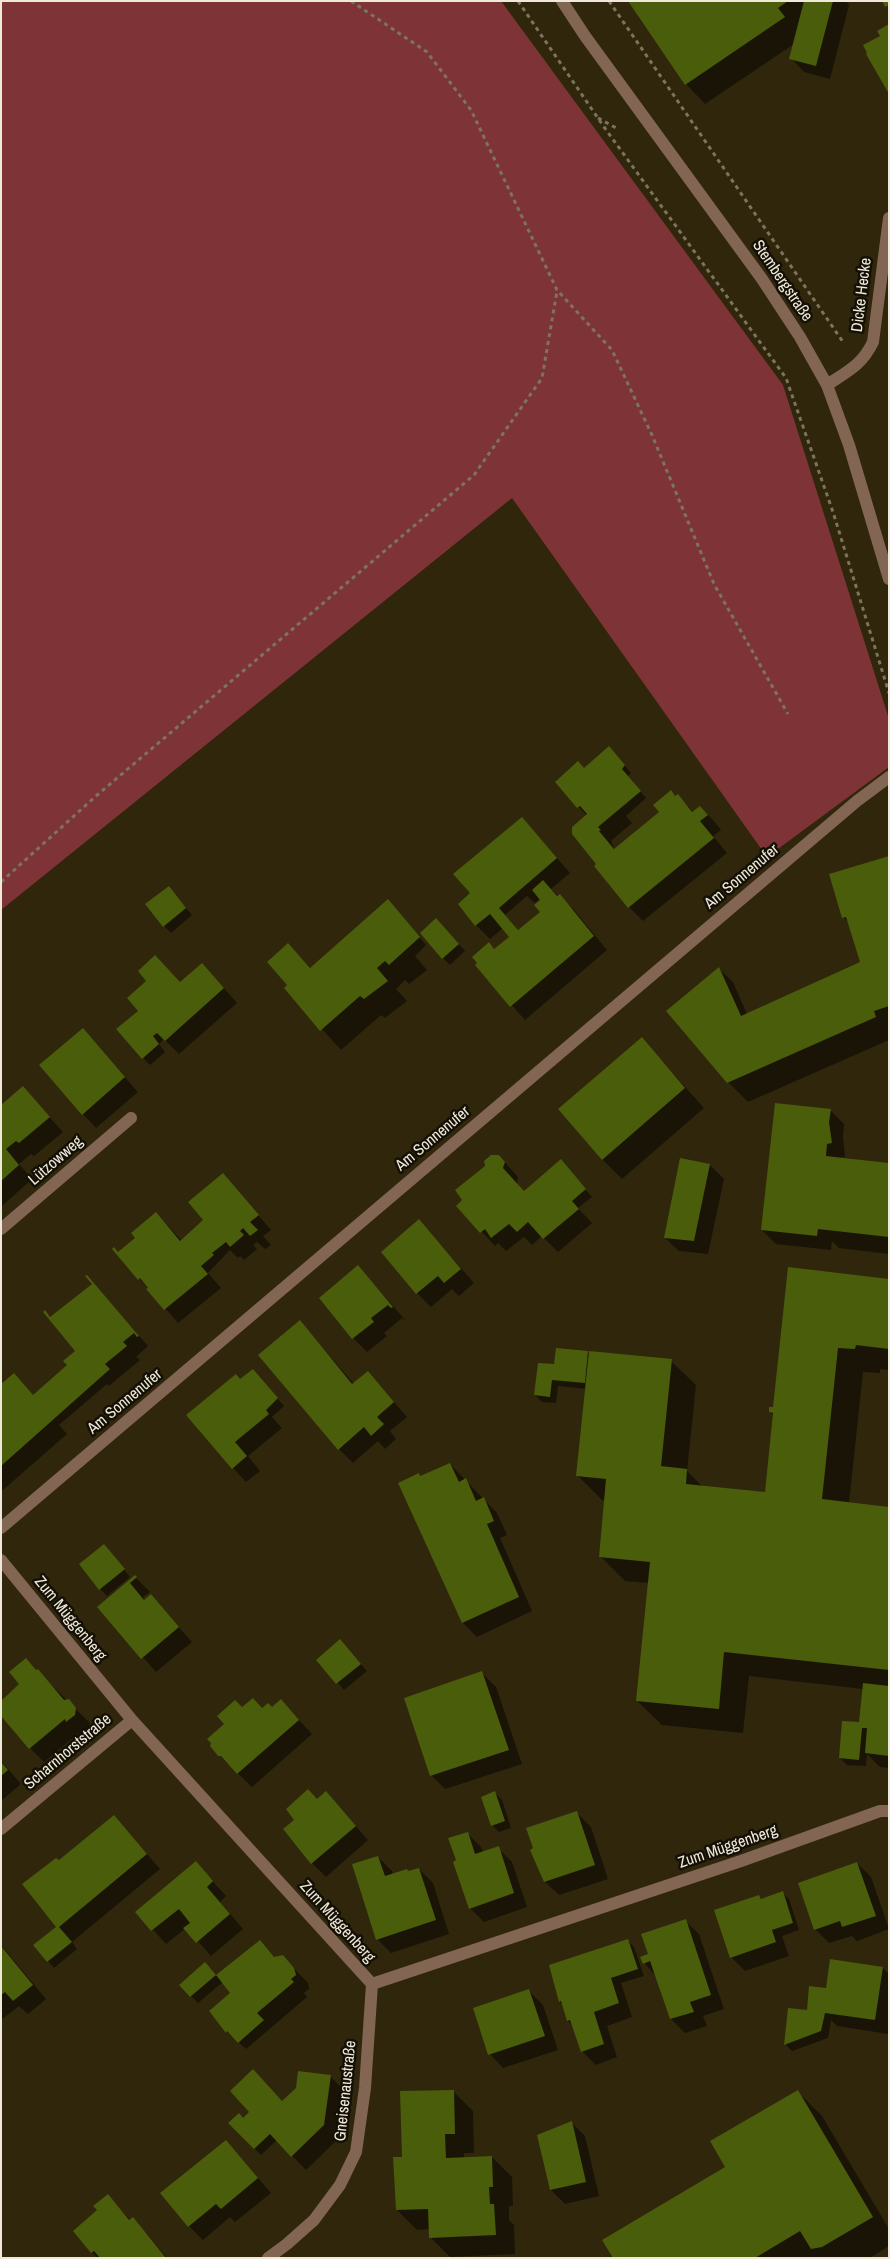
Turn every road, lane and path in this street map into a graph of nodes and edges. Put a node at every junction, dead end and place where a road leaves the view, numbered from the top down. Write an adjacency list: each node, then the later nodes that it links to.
1 (351, 1): 8 (path)
2 (518, 1): 12 (path)
3 (555, 1): 6 (street, Stembergstraße)
4 (562, 1): 6 (street, Stembergstraße)
5 (609, 1): 9 (path)
6 (585, 36): 10 (street, Stembergstraße)
7 (889, 218): 9 (street, Dicke Hecke)
8 (558, 290): 13 (path); 15 (path)
9 (858, 365): 10 (street, Dicke Hecke)
10 (827, 385): 11 (street, Stembergstraße)
11 (889, 579)
12 (889, 693)
13 (788, 714)
14 (889, 777): 18 (street, Am Sonnenufer)
15 (1, 882)
16 (131, 1118): 17 (street, Lützowweg)
17 (1, 1229)
18 (1, 1528)
19 (1, 1560): 20 (street, Zum Müggenberg)
20 (132, 1720): 22 (street, Scharnhorststraße); 23 (street, Zum Müggenberg)
21 (889, 1811): 23 (street, Zum Müggenberg)
22 (1, 1829)
23 (372, 1984): 24 (street, Gneisenaustraße)
24 (268, 2258)

